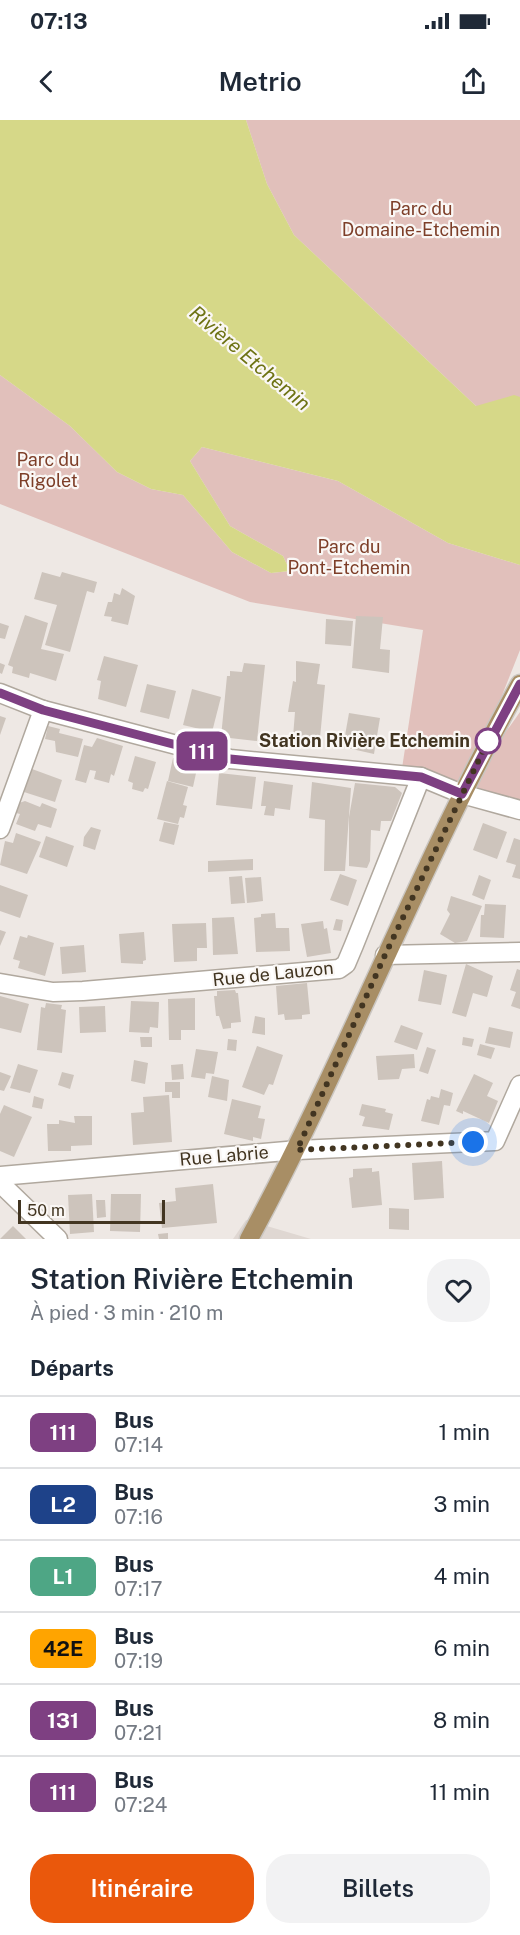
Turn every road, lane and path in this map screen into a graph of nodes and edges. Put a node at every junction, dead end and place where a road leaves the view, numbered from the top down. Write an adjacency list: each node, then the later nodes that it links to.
1 (520, 684): 5 (main road)
2 (0, 693): 3 (street)
3 (43, 710): 4 (street); 7 (street)
4 (421, 777): 5 (street); 10 (street, Rue de Lauzon)
5 (462, 794): 6 (street); 9 (main road)
6 (520, 810)
7 (0, 830)
8 (520, 952): 9 (street)
9 (385, 955): 12 (main road)
10 (0, 983)
11 (520, 1085): 12 (street, Rue Labrie)
12 (297, 1150): 13 (street, Rue Labrie); 16 (main road)
13 (0, 1176)
14 (0, 1183): 15 (street)
15 (58, 1239)
16 (249, 1239)

